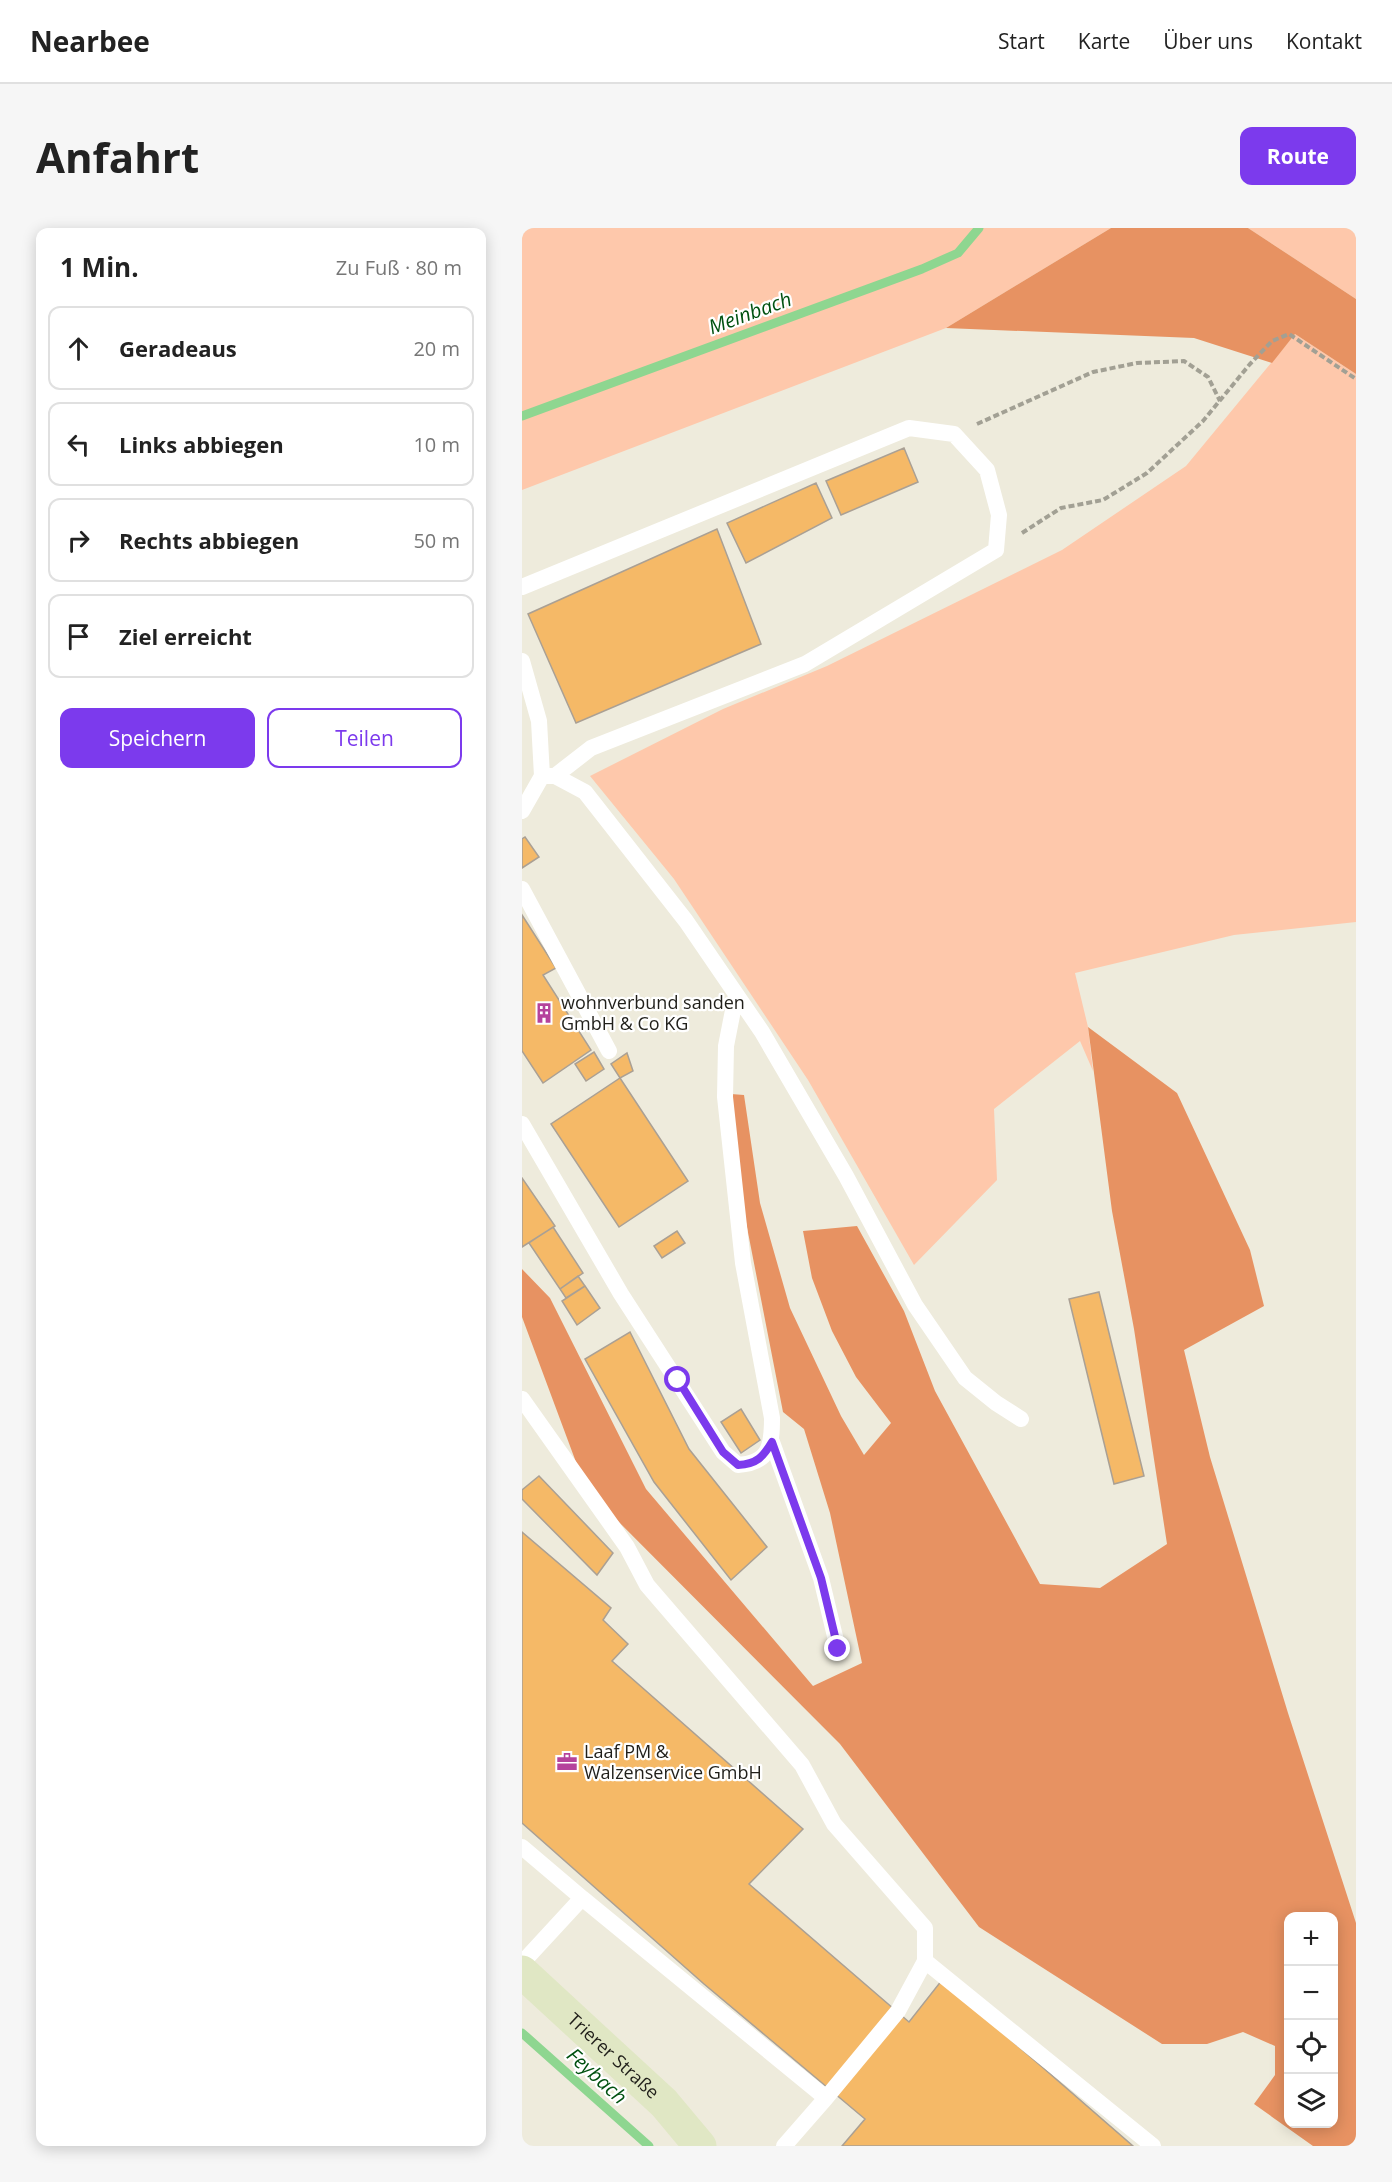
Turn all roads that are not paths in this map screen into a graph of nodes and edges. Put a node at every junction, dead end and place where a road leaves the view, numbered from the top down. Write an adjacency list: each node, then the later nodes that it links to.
1 (522, 587): 3 (lane)
2 (522, 661): 3 (lane)
3 (549, 776): 4 (lane); 6 (lane)
4 (522, 811)
5 (522, 889): 7 (lane)
6 (736, 994): 10 (lane); 11 (lane)
7 (609, 1051)
8 (522, 1124): 11 (lane)
9 (522, 1399): 15 (lane)
10 (1021, 1419)
11 (772, 1442): 12 (lane)
12 (838, 1649)
13 (522, 1847): 14 (lane)
14 (582, 1898): 16 (lane); 18 (lane)
15 (925, 1961): 18 (lane); 21 (lane)
16 (522, 1963)
17 (522, 1972): 19 (main road, Trierer Straße)
18 (826, 2098): 20 (lane)
19 (700, 2146)
20 (784, 2146)
21 (1153, 2146)

